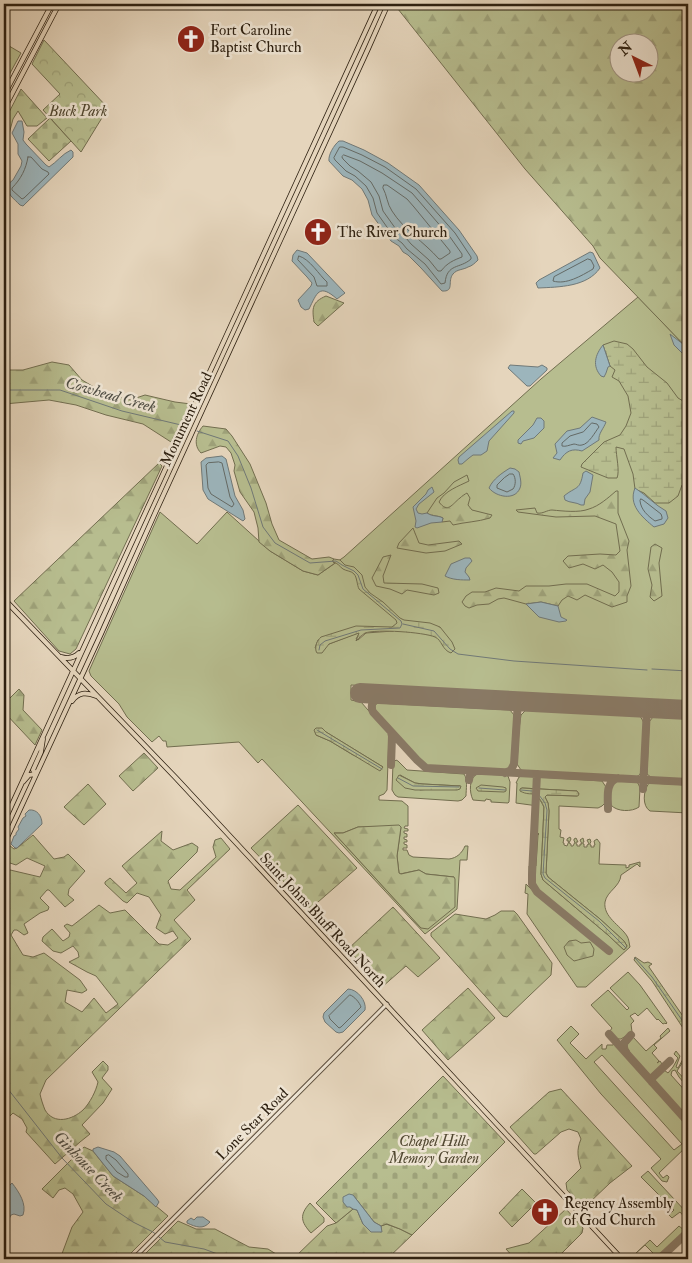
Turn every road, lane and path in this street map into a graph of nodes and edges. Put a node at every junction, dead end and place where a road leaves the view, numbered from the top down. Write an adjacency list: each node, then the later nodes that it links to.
1 (52, 4): 5 (main road)
2 (59, 4): 7 (main road)
3 (378, 4): 9 (main road, Monument Road)
4 (388, 4): 10 (main road, Monument Road)
5 (10, 83): 6 (main road); 7 (main road)
6 (4, 95)
7 (10, 98): 8 (main road)
8 (4, 109)
9 (148, 507): 10 (main road); 12 (main road, Monument Road)
10 (156, 511): 15 (main road, Monument Road)
11 (4, 599): 13 (main road, Saint Johns Bluff Road North)
12 (81, 652): 13 (main road); 14 (main road, Monument Road)
13 (58, 656): 14 (main road, Saint Johns Bluff Road North)
14 (72, 670): 15 (main road, Saint Johns Bluff Road North); 18 (main road, Monument Road)
15 (80, 678): 16 (main road, Saint Johns Bluff Road North); 17 (main road, Monument Road)
16 (99, 698): 17 (main road); 23 (main road, Saint Johns Bluff Road North)
17 (69, 704): 19 (main road, Monument Road)
18 (43, 736): 19 (main road); 20 (main road, Monument Road)
19 (36, 774): 20 (main road); 22 (main road, Monument Road)
20 (20, 785): 21 (main road, Monument Road)
21 (4, 822)
22 (4, 844)
23 (386, 1004): 24 (street, Lone Star Road); 25 (main road, Saint Johns Bluff Road North)
24 (133, 1259)
25 (622, 1259)

